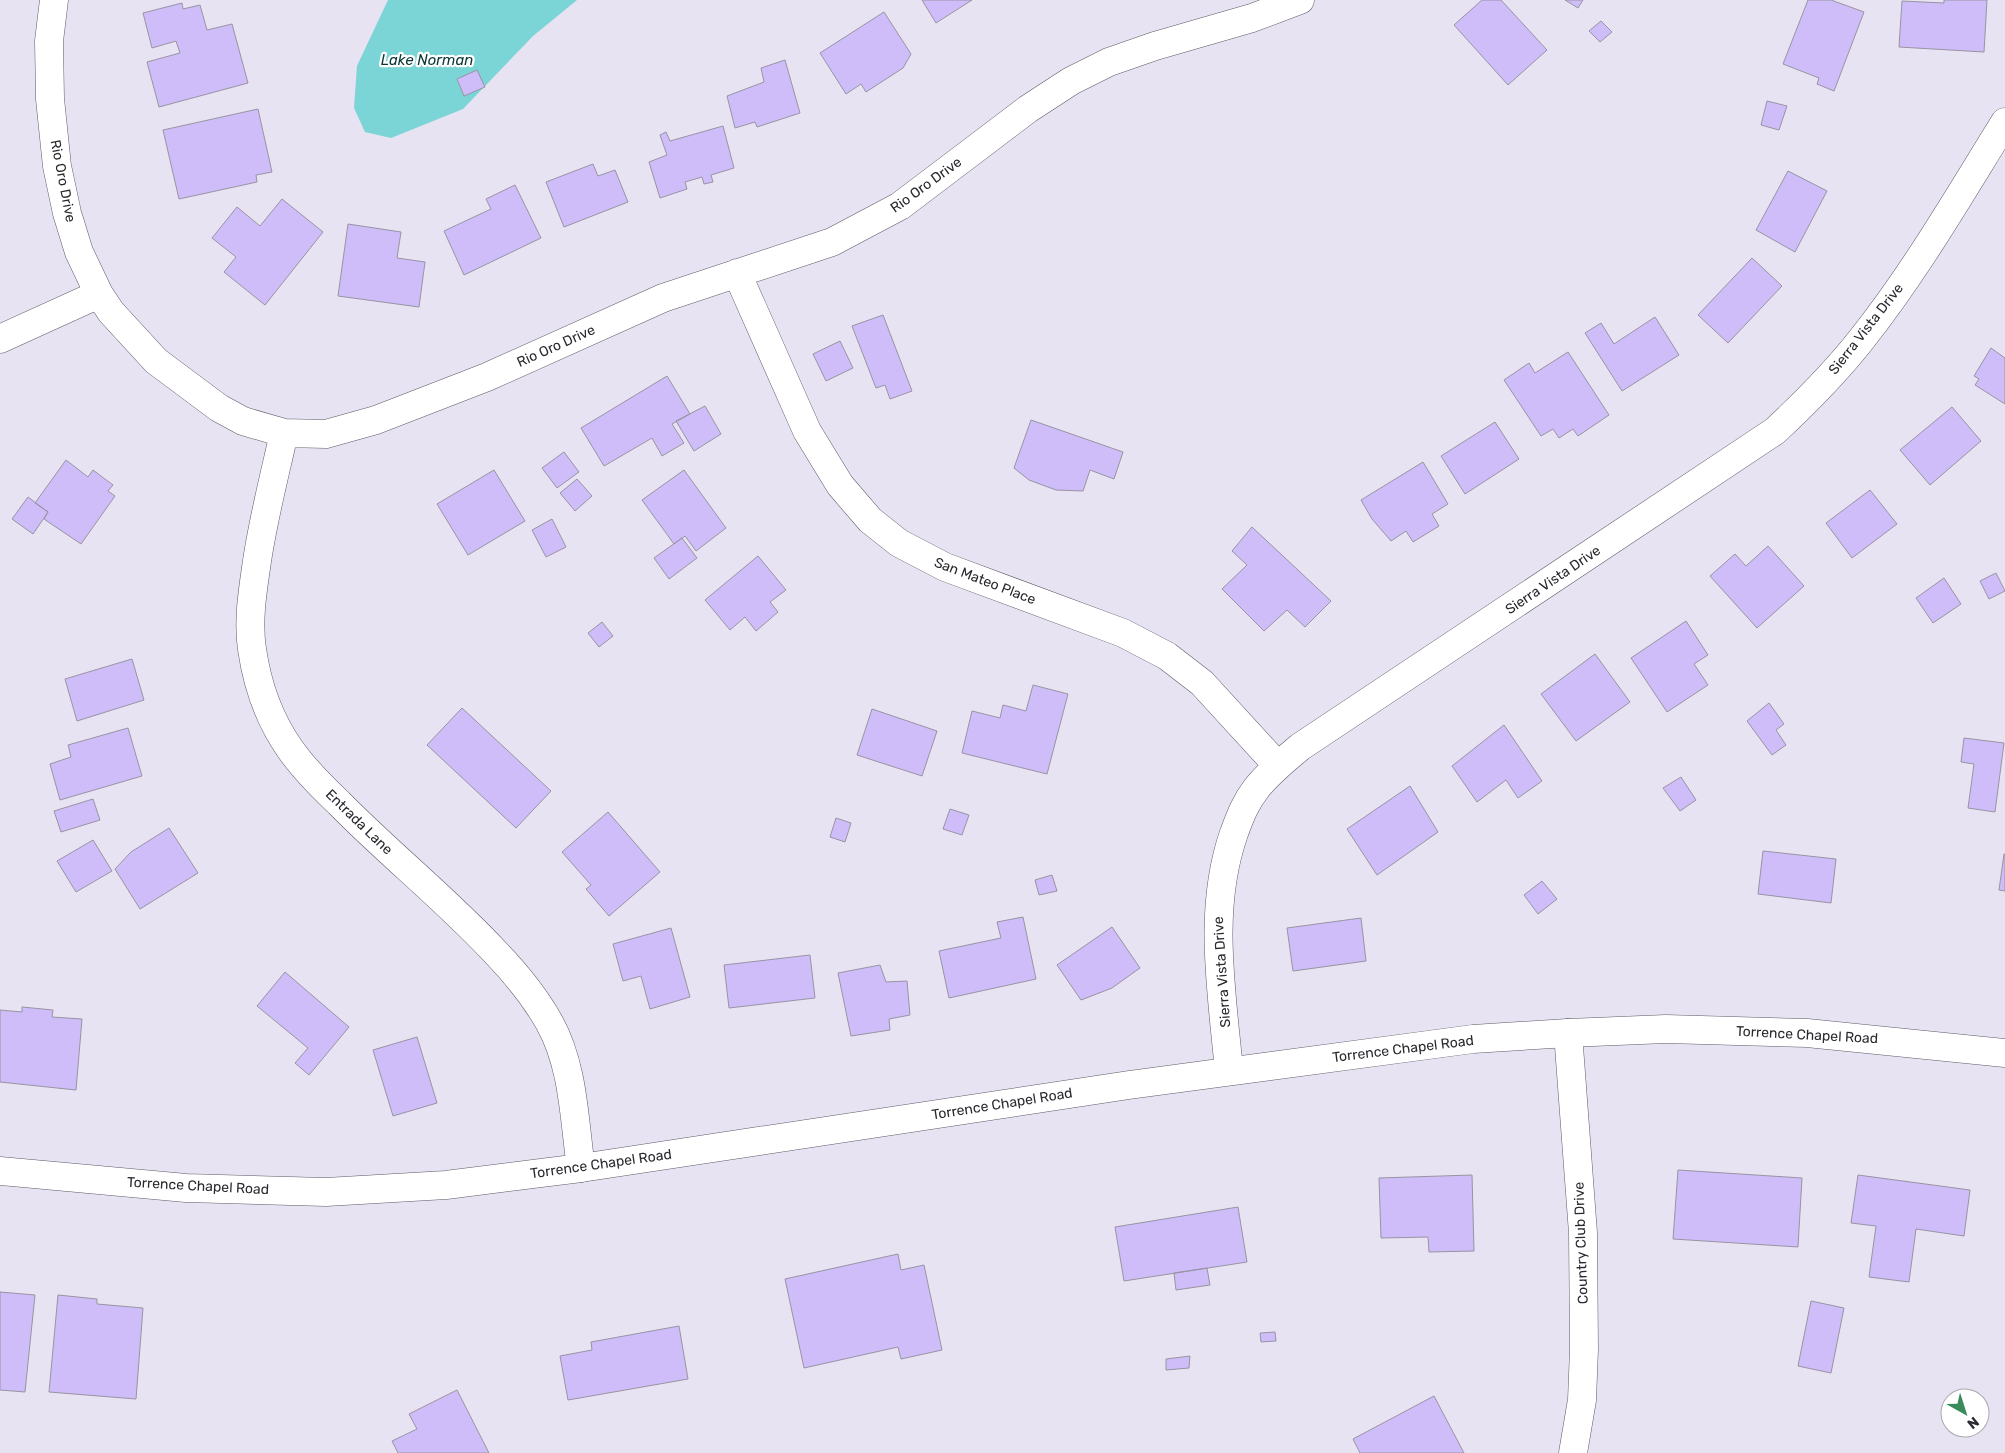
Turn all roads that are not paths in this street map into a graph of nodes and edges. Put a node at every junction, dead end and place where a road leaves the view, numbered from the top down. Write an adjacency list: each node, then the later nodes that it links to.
1 (54, 0): 5 (street, Rio Oro Drive)
2 (1300, 0): 4 (street, Rio Oro Drive)
3 (2005, 122): 8 (street, Sierra Vista Drive)
4 (737, 273): 7 (street, Rio Oro Drive); 8 (street, San Mateo Place)
5 (99, 294): 6 (street); 7 (street, Rio Oro Drive)
6 (0, 339)
7 (284, 433): 12 (street, Entrada Lane)
8 (1278, 766): 11 (street, Sierra Vista Drive)
9 (1568, 1033): 10 (street, Torrence Chapel Road); 11 (street, Torrence Chapel Road); 14 (street, Country Club Drive)
10 (2005, 1053)
11 (1229, 1071): 12 (street, Torrence Chapel Road)
12 (581, 1168): 13 (street, Torrence Chapel Road)
13 (0, 1170)
14 (1573, 1453)

